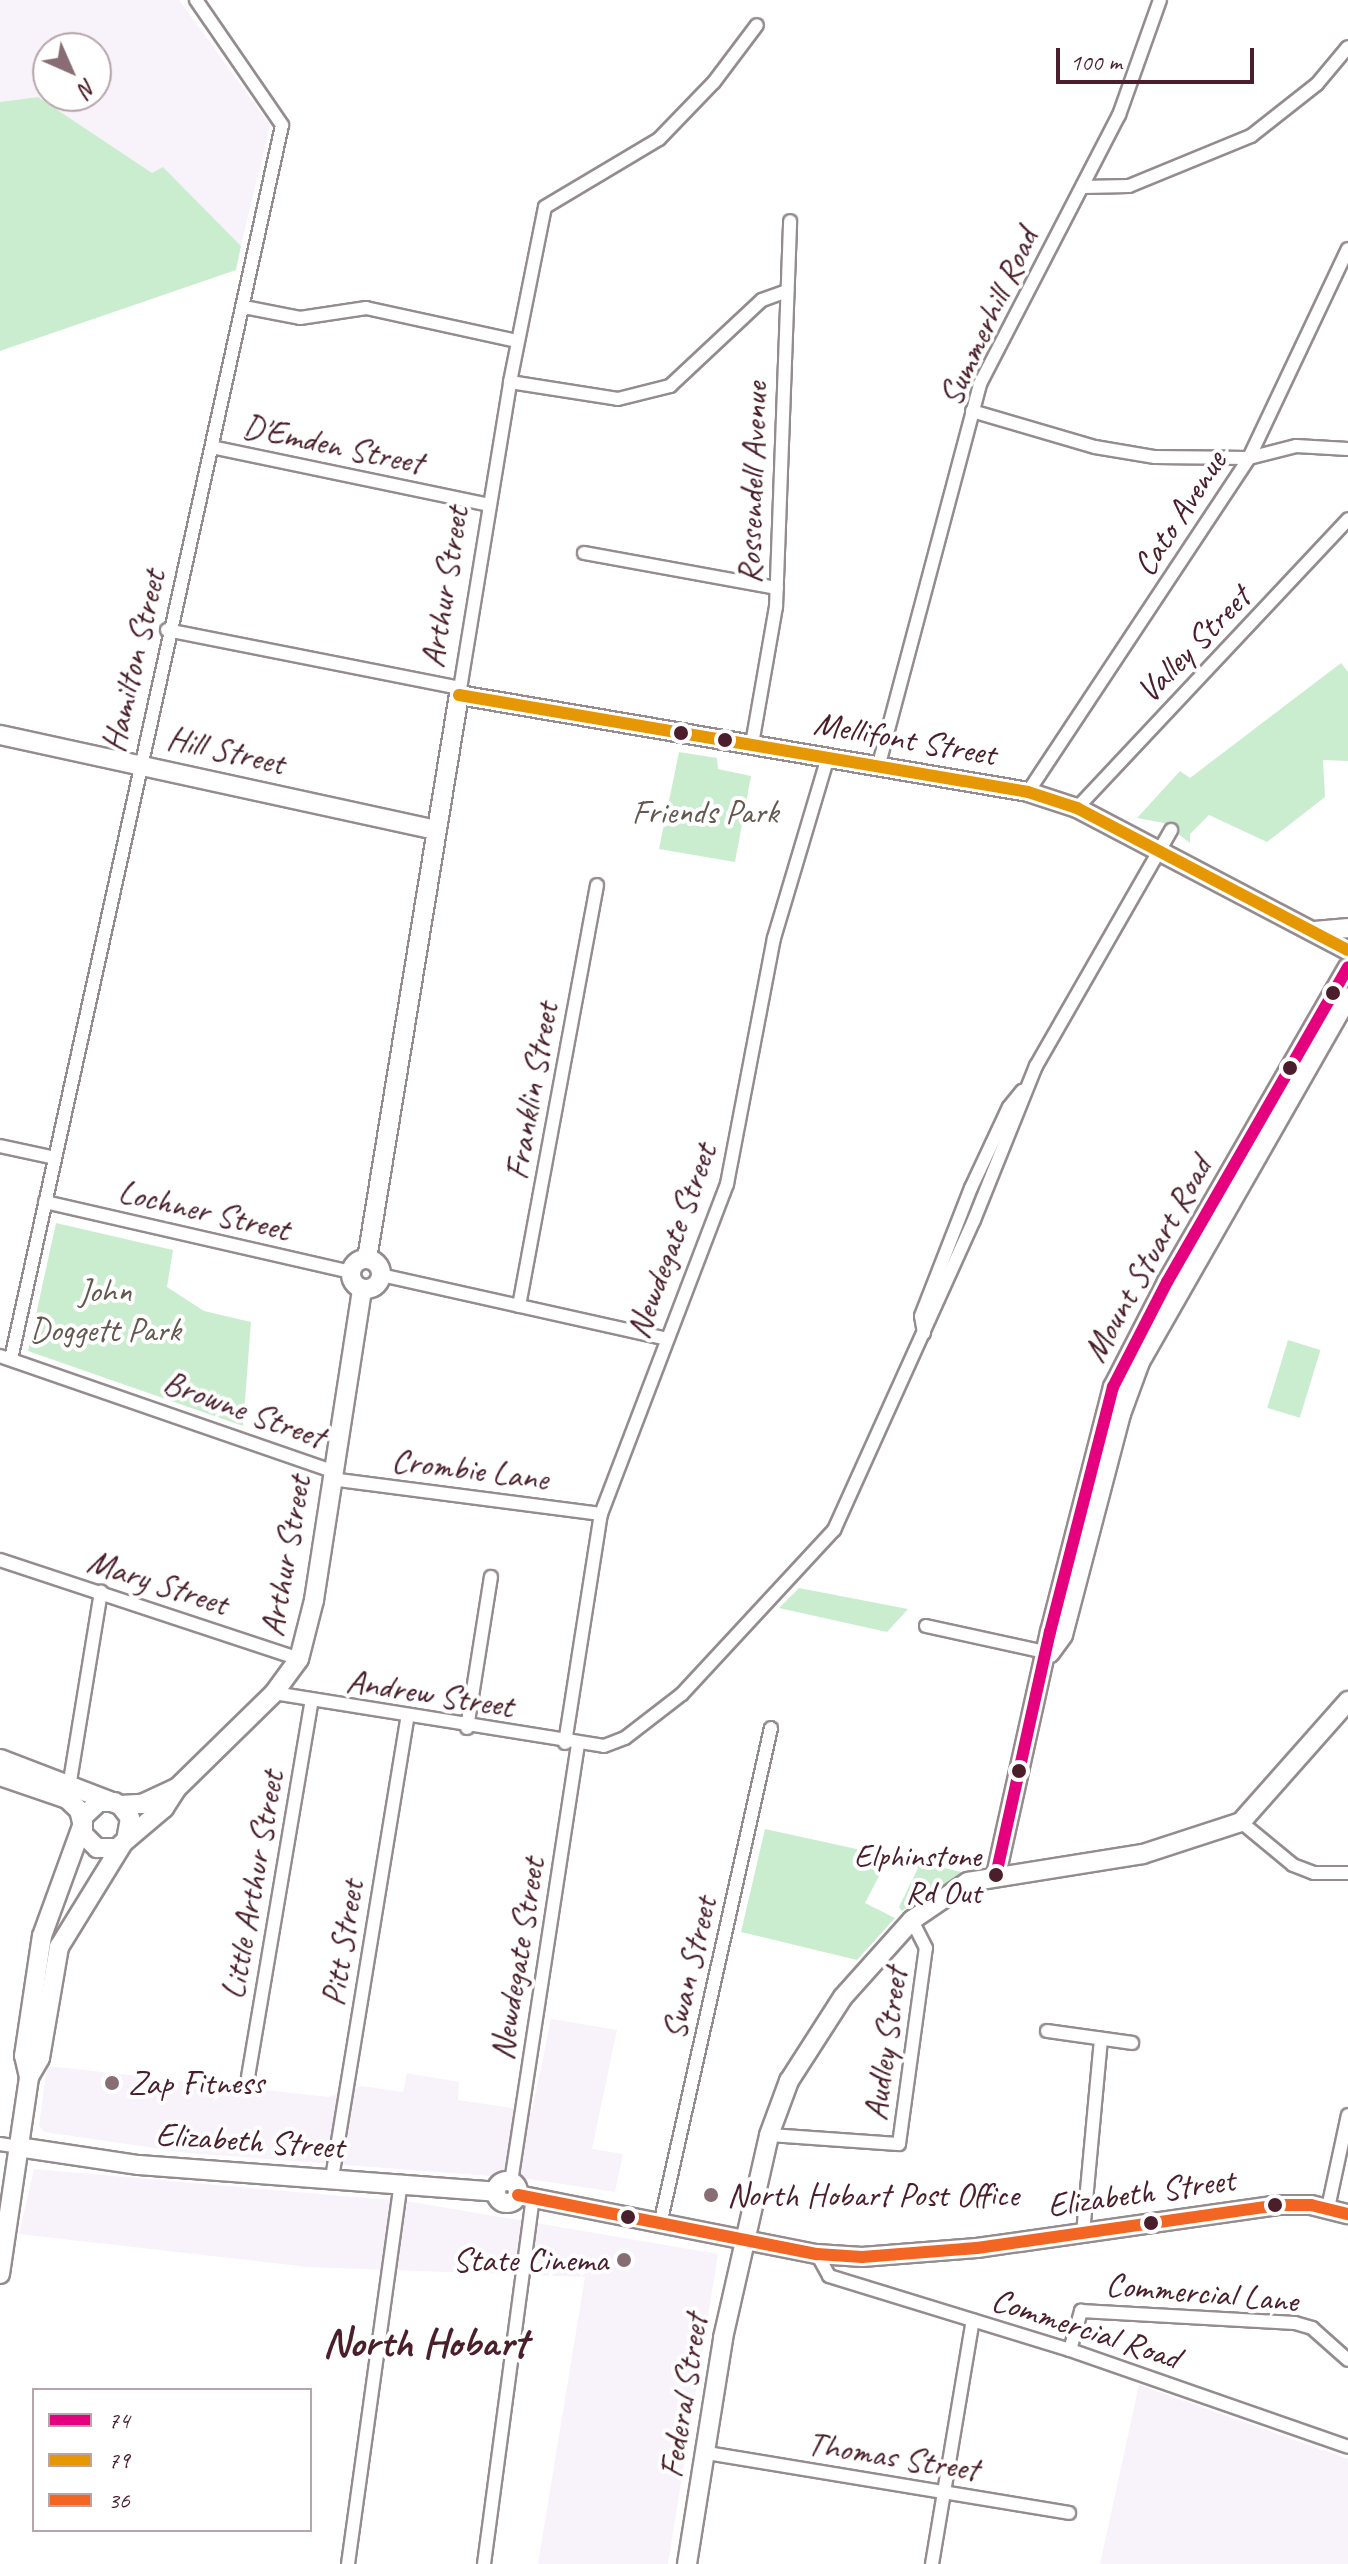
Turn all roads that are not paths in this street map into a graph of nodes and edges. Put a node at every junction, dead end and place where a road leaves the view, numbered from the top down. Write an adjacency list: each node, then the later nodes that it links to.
1 (196, 0): 9 (street, Hamilton Street)
2 (1160, 0): 5 (street, Summerhill Road)
3 (757, 25): 10 (street, Arthur Street)
4 (1348, 47): 5 (street)
5 (1083, 187): 12 (street, Summerhill Road)
6 (790, 221): 8 (street, Rossendell Avenue)
7 (1348, 249): 15 (street, Cato Avenue)
8 (787, 291): 11 (street); 19 (street, Rossendell Avenue)
9 (244, 307): 10 (street); 13 (street, Hamilton Street)
10 (517, 341): 11 (street, Arthur Street)
11 (510, 382): 16 (street, Arthur Street)
12 (972, 411): 15 (street); 26 (street, Summerhill Road)
13 (212, 447): 16 (street, D'Emden Street); 20 (street, Hamilton Street)
14 (1348, 449): 15 (street)
15 (1249, 458): 27 (street, Cato Avenue)
16 (489, 505): 21 (street, Arthur Street)
17 (1348, 519): 28 (street, Valley Street)
18 (584, 553): 19 (street)
19 (777, 588): 23 (street, Rossendell Avenue)
20 (167, 630): 21 (street); 25 (street, Hamilton Street)
21 (459, 692): 23 (street, Mellifont Street); 29 (street, Arthur Street)
22 (0, 735): 25 (street, Hill Street)
23 (752, 744): 24 (street, Mellifont Street)
24 (828, 757): 26 (street, Mellifont Street); 46 (street, Newdegate Street)
25 (139, 764): 29 (street, Hill Street); 39 (street, Hamilton Street)
26 (879, 764): 27 (street, Mellifont Street)
27 (1028, 792): 28 (street, Mellifont Street)
28 (1077, 808): 31 (street, Mellifont Street)
29 (437, 830): 41 (street, Arthur Street)
30 (1171, 830): 31 (street, Andrew Street)
31 (1158, 852): 33 (street, Mellifont Street); 62 (street, Andrew Street)
32 (597, 885): 45 (street, Franklin Street)
33 (1312, 931): 34 (street, Mellifont Street); 35 (street, Mellifont Street)
34 (1344, 932)
35 (1348, 950)
36 (1348, 967): 54 (street, Mount Stuart Road)
37 (1348, 997): 54 (street, Mount Stuart Road)
38 (0, 1146): 39 (street)
39 (55, 1158): 40 (street, Hamilton Street)
40 (45, 1202): 42 (street, Lochner Street); 47 (street, Hamilton Street)
41 (367, 1259): 42 (street); 43 (street)
42 (351, 1272): 44 (street)
43 (381, 1275): 44 (street); 45 (street)
44 (362, 1289): 48 (street, Arthur Street)
45 (519, 1306): 46 (street)
46 (667, 1339): 49 (street, Newdegate Street)
47 (5, 1358): 48 (street, Browne Street)
48 (332, 1475): 49 (street, Crombie Lane); 55 (street, Arthur Street)
49 (601, 1514): 62 (street, Newdegate Street)
50 (0, 1560): 52 (street, Mary Street)
51 (491, 1577): 60 (street)
52 (101, 1592): 55 (street, Mary Street); 65 (street)
53 (926, 1626): 54 (street)
54 (1050, 1653): 72 (street, Mount Stuart Road)
55 (299, 1659): 56 (street, Arthur Street)
56 (274, 1693): 58 (street, Andrew Street); 66 (street, Arthur Street)
57 (1348, 1701): 68 (street)
58 (311, 1703): 59 (street, Andrew Street); 78 (street, Little Arthur Street)
59 (407, 1718): 60 (street, Andrew Street); 82 (street, Pitt Street)
60 (467, 1728): 62 (street, Andrew Street)
61 (771, 1728): 87 (street, Swan Street)
62 (572, 1744): 84 (street, Newdegate Street)
63 (0, 1759): 65 (street)
64 (0, 1776): 69 (street)
65 (70, 1781): 67 (street)
66 (177, 1788): 67 (street, Arthur Street); 70 (street, Arthur Street)
67 (117, 1804): 69 (street); 70 (street)
68 (1241, 1822): 71 (street); 72 (street, Federal Street)
69 (82, 1824): 70 (street); 77 (street)
70 (125, 1842): 77 (street, Arthur Street)
71 (1348, 1873)
72 (996, 1875): 73 (street, Federal Street)
73 (912, 1920): 80 (street, Federal Street); 80 (street, Audley Street)
74 (1047, 2031): 75 (street)
75 (1101, 2039): 76 (street); 88 (street)
76 (1132, 2043)
77 (29, 2077): 81 (street)
78 (248, 2077)
79 (1348, 2115): 85 (street)
80 (769, 2135): 89 (street, Federal Street)
81 (9, 2146): 82 (street, Elizabeth Street); 91 (street)
82 (332, 2178): 83 (street, Elizabeth Street)
83 (401, 2182): 84 (street, Elizabeth Street); 99 (street)
84 (514, 2191): 87 (street, Elizabeth Street); 100 (street, Newdegate Street)
85 (1328, 2208): 86 (street, Elizabeth Street); 88 (street, Elizabeth Street)
86 (1348, 2214)
87 (661, 2220): 89 (street, Elizabeth Street)
88 (1083, 2233): 90 (street, Elizabeth Street)
89 (744, 2239): 90 (street, Elizabeth Street); 96 (street, Federal Street)
90 (817, 2254): 92 (street, Commercial Road)
91 (0, 2274)
92 (973, 2320): 93 (street, Commercial Road); 97 (street)
93 (1070, 2350): 94 (street, Commercial Lane); 95 (street, Commercial Road)
94 (1348, 2360)
95 (1348, 2447)
96 (707, 2453): 97 (street, Thomas Street); 101 (street, Federal Street)
97 (944, 2493): 98 (street, Thomas Street); 102 (street)
98 (1069, 2513)
99 (348, 2564)
100 (484, 2564)
101 (687, 2564)
102 (932, 2564)

